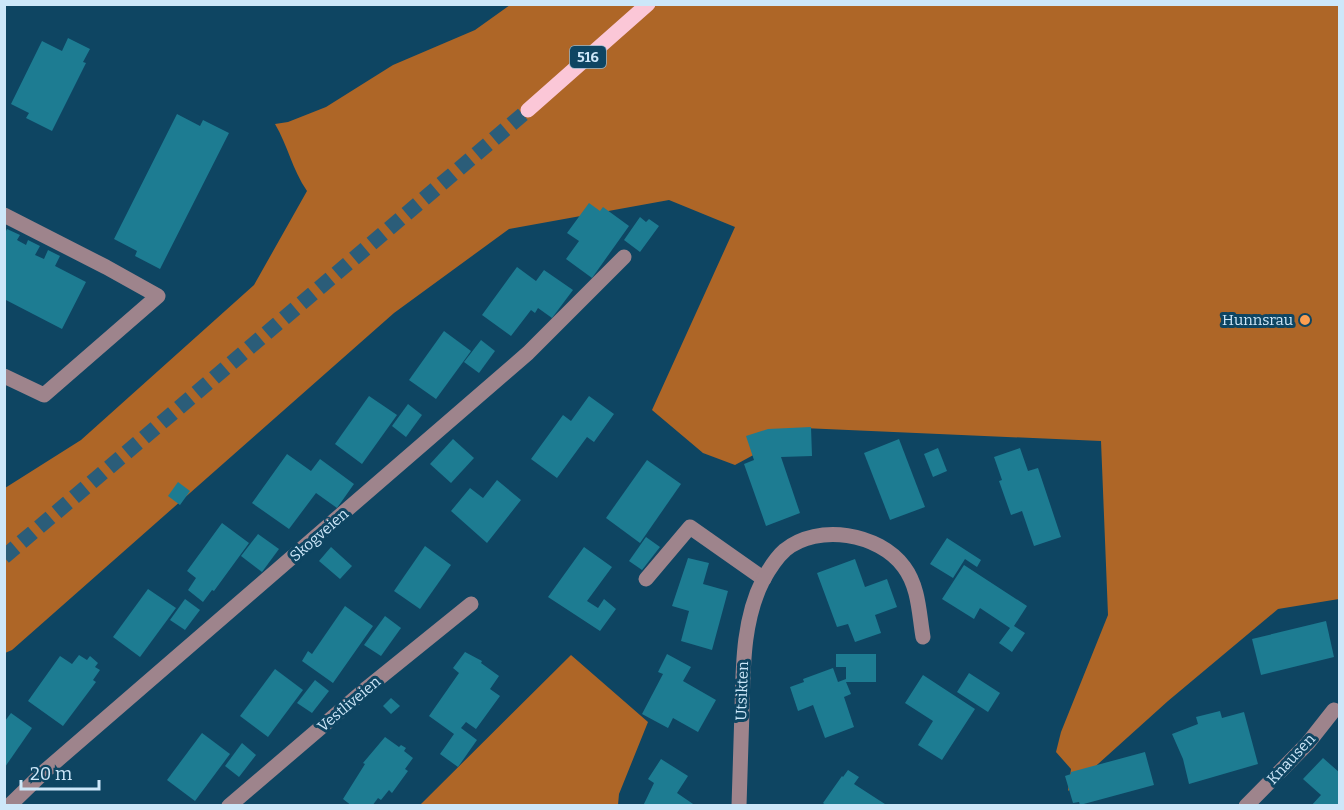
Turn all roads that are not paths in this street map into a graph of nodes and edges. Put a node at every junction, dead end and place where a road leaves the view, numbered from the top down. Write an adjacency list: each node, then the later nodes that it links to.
1 (648, 4): 2 (main road, 516)
2 (528, 110)
3 (4, 215): 5 (street)
4 (624, 257): 11 (street, Skogveien)
5 (4, 376)
6 (646, 579): 7 (street)
7 (764, 579): 9 (street, Utsikten); 13 (street, Utsikten)
8 (471, 604): 12 (street, Vestliveien)
9 (923, 637)
10 (1334, 710): 14 (street, Knausen)
11 (9, 806)
12 (229, 806)
13 (739, 806)
14 (1246, 806)

